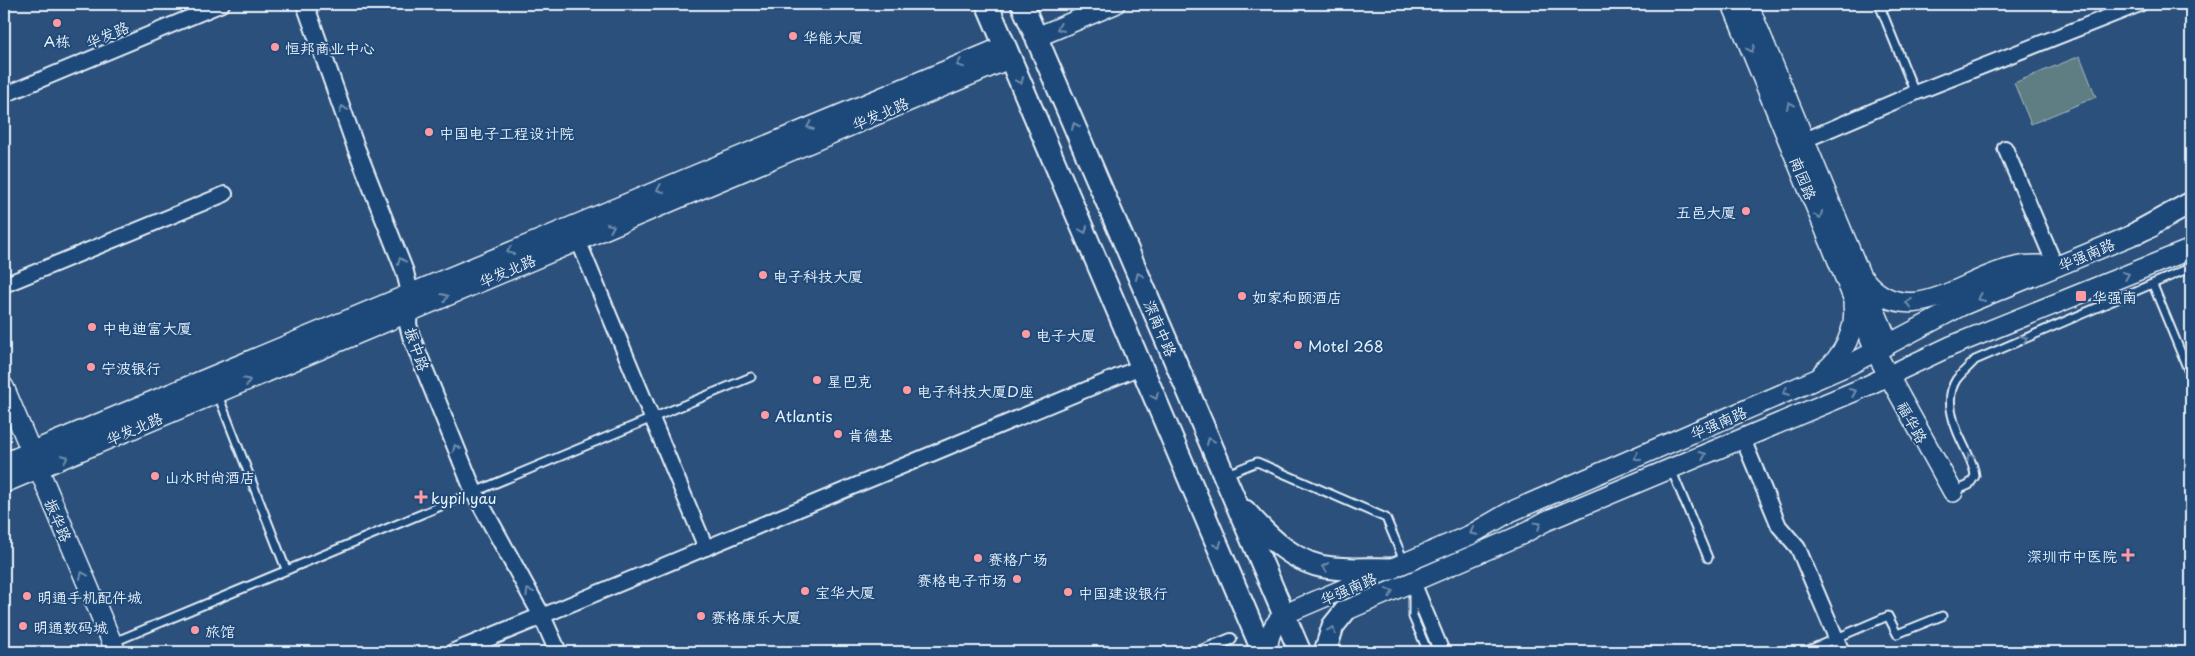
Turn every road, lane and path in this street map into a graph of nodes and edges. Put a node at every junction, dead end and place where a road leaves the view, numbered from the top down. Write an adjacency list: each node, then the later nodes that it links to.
1 (222, 4): 14 (street, 华发路)
2 (305, 4): 27 (street, 振中路, one-way to 2)
3 (987, 4): 12 (main road)
4 (1022, 4): 11 (main road, 深南中路)
5 (1115, 4): 11 (main road, one-way to 11)
6 (1732, 4): 28 (main road, 南园路, one-way to 28)
7 (1748, 4): 15 (main road, 南园路, one-way to 7)
8 (1892, 4): 10 (lane)
9 (2140, 4): 13 (street)
10 (1880, 6): 13 (lane)
11 (1037, 38): 45 (main road, 深南中路, one-way to 11)
12 (1008, 52): 21 (main road, 华发北路, one-way to 12); 27 (main road, 华发北路, one-way to 27); 33 (main road, one-way to 33)
13 (1916, 93): 15 (street)
14 (4, 95)
15 (1805, 140): 24 (main road, 南园路)
16 (2005, 148): 23 (street)
17 (225, 194): 26 (street)
18 (2191, 203): 20 (main road)
19 (2191, 214): 20 (main road, 华强南路)
20 (2138, 232): 23 (main road, 华强南路)
21 (578, 240): 29 (main road, 华发北路, one-way to 21); 40 (street)
22 (2191, 250): 25 (lane); 31 (main road, 华强南路, one-way to 22)
23 (2056, 266): 24 (main road, one-way to 24); 30 (main road, 华强南路, one-way to 30)
24 (1861, 276): 32 (main road, 南园路)
25 (2153, 285): 36 (lane); 48 (lane, one-way to 25)
26 (4, 286)
27 (410, 293): 29 (street, 振中路); 42 (main road, 华发北路)
28 (1851, 293): 32 (main road, 南园路); 37 (main road)
29 (409, 312): 39 (main road, 华发北路, one-way to 29); 47 (street, 振中路, one-way to 29)
30 (1940, 318): 31 (main road); 32 (main road, 华强南路)
31 (1952, 346): 34 (main road, 华强南路)
32 (1882, 348): 34 (main road, 福华路); 37 (main road, 华强南路)
33 (1143, 366): 50 (street); 65 (main road, one-way to 65)
34 (1888, 376): 41 (main road, 华强南路, one-way to 34); 48 (main road, 福华路)
35 (751, 377): 40 (lane)
36 (2191, 377)
37 (1810, 382): 52 (main road, 华强南路, one-way to 52)
38 (4, 387): 42 (main road, 振华路)
39 (217, 393): 42 (main road, 华发北路, one-way to 39); 53 (lane)
40 (652, 418): 47 (lane); 50 (street)
41 (1743, 439): 44 (main road, 华强南路, one-way to 41); 60 (street)
42 (34, 460): 43 (main road, 华发北路); 46 (main road, 华发北路); 61 (main road, 振华路, one-way to 42)
43 (4, 463)
44 (1671, 468): 51 (lane); 54 (main road, 华强南路, one-way to 44)
45 (1225, 475): 49 (main road, 深南中路); 52 (lane)
46 (4, 483)
47 (474, 492): 53 (lane); 57 (street, 振中路, one-way to 47)
48 (1953, 492)
49 (1236, 502): 52 (main road, one-way to 49); 56 (main road, 深南中路)
50 (706, 548): 57 (street)
51 (1708, 558)
52 (1398, 566): 56 (main road, 华强南路)
53 (289, 569): 61 (lane)
54 (1413, 582): 55 (main road, 华强南路, one-way to 54); 69 (lane); 70 (street)
55 (1345, 611): 68 (main road, one-way to 55)
56 (1285, 614): 66 (main road, 华强南路); 67 (main road, 深南中路)
57 (542, 616): 62 (street); 63 (street, 振中路)
58 (1942, 616): 60 (lane)
59 (1231, 639): 64 (street)
60 (1836, 639): 71 (lane); 72 (street)
61 (114, 647)
62 (454, 652)
63 (558, 652)
64 (1199, 652)
65 (1263, 652)
66 (1268, 652)
67 (1300, 652)
68 (1325, 652)
69 (1428, 652)
70 (1442, 652)
71 (1804, 652)
72 (1842, 652)

